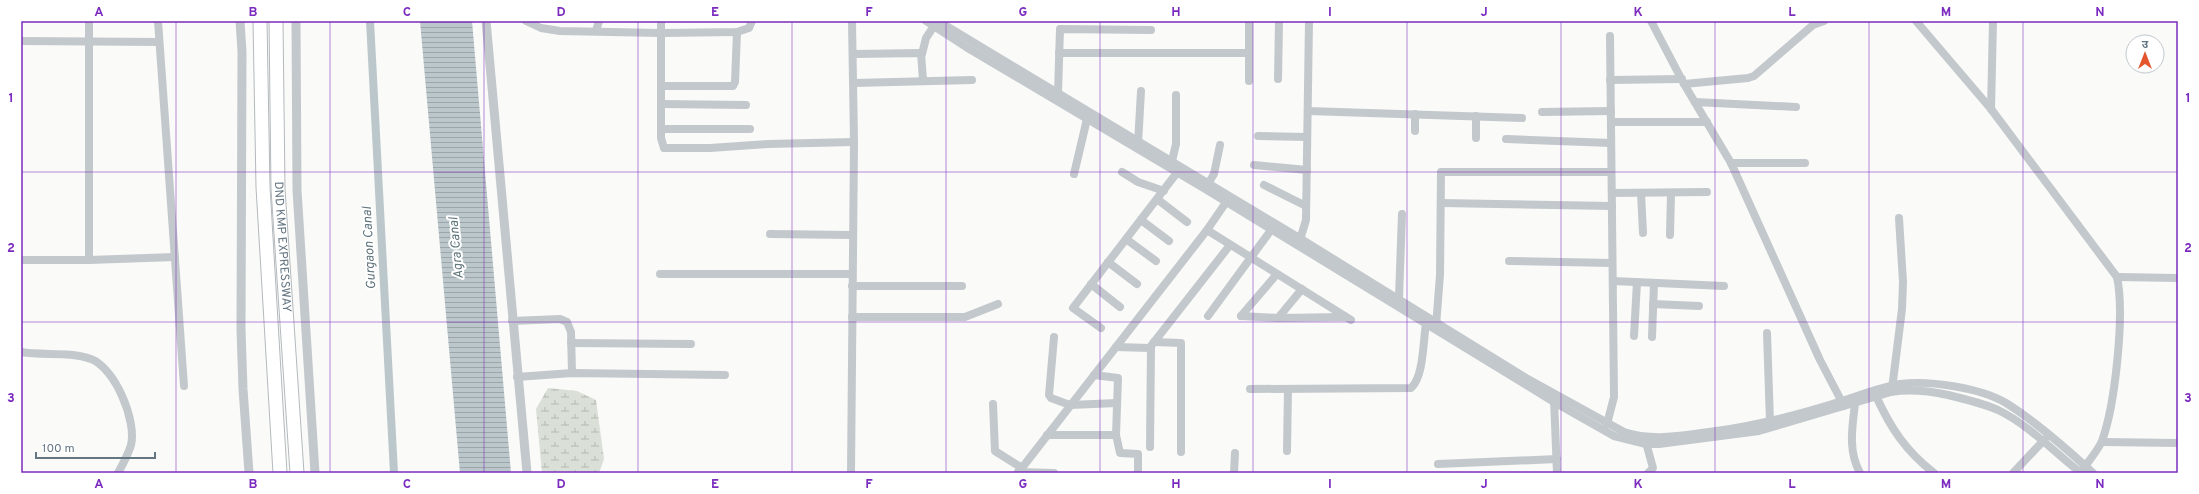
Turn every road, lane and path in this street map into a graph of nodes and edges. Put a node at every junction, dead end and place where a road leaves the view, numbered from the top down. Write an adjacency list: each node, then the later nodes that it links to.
1 (89, 21): 29 (street)
2 (158, 21): 30 (street)
3 (240, 21): 185 (street)
4 (260, 21): 186 (highway, DND KMP EXPRESSWAY)
5 (276, 21): 187 (highway, DND KMP EXPRESSWAY)
6 (296, 21): 188 (street)
7 (486, 21): 137 (street)
8 (546, 21): 22 (street)
9 (599, 21): 24 (street)
10 (661, 21): 26 (street)
11 (752, 21): 25 (street)
12 (852, 21): 33 (street)
13 (926, 21): 21 (street)
14 (1249, 21): 32 (street)
15 (1279, 21): 35 (street)
16 (1309, 21): 52 (street)
17 (1651, 21): 39 (street)
18 (1824, 21): 39 (street)
19 (1916, 21): 51 (street)
20 (1994, 21): 51 (street)
21 (936, 23): 34 (street); 44 (street)
22 (533, 24): 24 (street)
23 (1151, 30): 31 (street)
24 (596, 31): 26 (street)
25 (737, 32): 26 (street); 42 (street)
26 (661, 33): 42 (street)
27 (1610, 36): 38 (street)
28 (21, 41): 29 (street)
29 (89, 42): 30 (street); 110 (street)
30 (159, 42): 107 (street)
31 (1059, 53): 32 (street); 45 (street)
32 (1249, 53): 41 (street)
33 (854, 54): 34 (street); 40 (street)
34 (922, 54): 36 (street)
35 (1278, 79)
36 (923, 80): 37 (street); 40 (street)
37 (972, 80)
38 (1610, 80): 39 (street); 53 (street)
39 (1683, 81): 47 (street)
40 (854, 82): 68 (street)
41 (1249, 82)
42 (660, 86): 48 (street)
43 (1141, 91): 70 (street)
44 (1049, 92): 45 (street); 58 (street)
45 (1058, 94): 58 (street)
46 (1176, 95): 72 (street)
47 (1695, 102): 50 (street); 60 (street)
48 (661, 104): 49 (street); 61 (street)
49 (746, 105)
50 (1796, 106)
51 (1991, 109): 118 (street)
52 (1308, 111): 55 (street); 65 (street)
53 (1611, 111): 54 (street); 59 (street)
54 (1542, 112)
55 (1415, 114): 56 (street); 63 (street)
56 (1476, 116): 57 (street); 66 (street)
57 (1522, 118)
58 (1091, 119): 70 (street); 80 (street)
59 (1611, 122): 60 (street); 69 (street)
60 (1707, 122): 73 (street)
61 (660, 129): 62 (street); 68 (street)
62 (750, 129)
63 (1415, 131)
64 (1258, 136): 65 (street)
65 (1307, 137): 77 (street)
66 (1476, 138)
67 (1506, 140): 69 (street)
68 (854, 142): 101 (street)
69 (1611, 143): 79 (street)
70 (1138, 145): 72 (street); 76 (street)
71 (1220, 145): 82 (street)
72 (1172, 161): 76 (street)
73 (1731, 163): 74 (street); 163 (street)
74 (1805, 163)
75 (1254, 165): 77 (street)
76 (1179, 170): 82 (street); 83 (street)
77 (1307, 170): 91 (street)
78 (1122, 172): 83 (street)
79 (1611, 172): 85 (street); 90 (street)
80 (1074, 174)
81 (1264, 185): 91 (street)
82 (1207, 186): 89 (street)
83 (1164, 191): 88 (street)
84 (1708, 192): 87 (street)
85 (1612, 193): 86 (street); 92 (street)
86 (1641, 193): 87 (street); 99 (street)
87 (1671, 193): 102 (street)
88 (1157, 199): 95 (street); 96 (street)
89 (1228, 199): 97 (street); 98 (street); 105 (street)
90 (1441, 203): 92 (street); 139 (street)
91 (1306, 206): 105 (street)
92 (1612, 206): 114 (street)
93 (1402, 214): 129 (street)
94 (1899, 218): 157 (street)
95 (1140, 220): 103 (street); 104 (street)
96 (1187, 222)
97 (1207, 230): 106 (street); 148 (street)
98 (1271, 230): 105 (street); 108 (street)
99 (1643, 233)
100 (770, 234): 101 (street)
101 (852, 235): 116 (street)
102 (1670, 235)
103 (1126, 238): 111 (street); 113 (street)
104 (1169, 241)
105 (1299, 242): 129 (street)
106 (1230, 245): 108 (street); 147 (street)
107 (175, 257): 110 (street); 154 (street)
108 (1250, 257): 117 (street); 134 (street)
109 (21, 260): 110 (street)
110 (89, 260)
111 (1156, 261)
112 (1509, 261): 114 (street)
113 (1108, 262): 123 (street); 124 (street)
114 (1612, 263): 120 (street)
115 (660, 274): 116 (street)
116 (851, 274): 125 (street)
117 (1278, 274): 128 (street); 136 (street)
118 (2117, 277): 119 (street); 173 (street)
119 (2178, 278)
120 (1613, 281): 121 (street); 168 (street)
121 (1637, 282): 122 (street); 142 (street)
122 (1654, 283): 127 (street); 131 (street)
123 (1091, 284): 133 (street); 140 (street)
124 (1137, 284)
125 (852, 286): 126 (street); 135 (street)
126 (962, 286)
127 (1724, 286)
128 (1302, 289): 136 (street); 136 (street)
129 (1394, 299): 138 (street); 139 (street)
130 (998, 304): 135 (street)
131 (1653, 304): 132 (street); 143 (street)
132 (1699, 306)
133 (1120, 307)
134 (1208, 316)
135 (852, 317): 190 (street)
136 (1278, 318)
137 (512, 321): 145 (street); 153 (street)
138 (1426, 324): 139 (street); 156 (street)
139 (1436, 326): 160 (street)
140 (1101, 328)
141 (1767, 333): 167 (street)
142 (1634, 336)
143 (1652, 336)
144 (1054, 337): 166 (street)
145 (571, 343): 146 (street); 150 (street)
146 (691, 344)
147 (1152, 345): 148 (street); 175 (street); 177 (street)
148 (1116, 347): 152 (street)
149 (21, 352): 184 (street)
150 (572, 373): 151 (street); 153 (street)
151 (725, 375)
152 (1094, 375): 161 (street); 166 (street)
153 (517, 377): 189 (street)
154 (184, 386)
155 (1250, 389): 156 (street)
156 (1288, 389): 176 (street)
157 (1892, 389): 158 (street); 159 (street); 163 (street); 165 (street)
158 (1986, 395): 165 (street); 171 (street)
159 (1876, 396): 164 (street); 196 (street)
160 (1554, 398): 168 (street); 172 (street); 179 (street)
161 (1117, 403): 166 (street); 170 (street)
162 (993, 404): 182 (street)
163 (1843, 404): 164 (street); 167 (street); 172 (street)
164 (1854, 404): 195 (street)
165 (1982, 404): 171 (street)
166 (1070, 405): 169 (street)
167 (1770, 422): 172 (street)
168 (1607, 424): 172 (street)
169 (1047, 435): 170 (street); 182 (street)
170 (1116, 435): 192 (street)
171 (2045, 438): 181 (street); 197 (street)
172 (1645, 440): 183 (street)
173 (2102, 442): 174 (street); 181 (street)
174 (2178, 443)
175 (1150, 447)
176 (1286, 451)
177 (1181, 452)
178 (1235, 453): 193 (street)
179 (1557, 459): 180 (street); 194 (street)
180 (1438, 464)
181 (2082, 470): 198 (street)
182 (1019, 471): 191 (street)
183 (1652, 471)
184 (118, 473)
185 (249, 473)
186 (280, 473)
187 (297, 473)
188 (315, 473)
189 (527, 473)
190 (851, 473)
191 (1054, 473)
192 (1138, 473)
193 (1234, 473)
194 (1558, 473)
195 (1860, 473)
196 (1934, 473)
197 (2013, 473)
198 (2093, 473)

